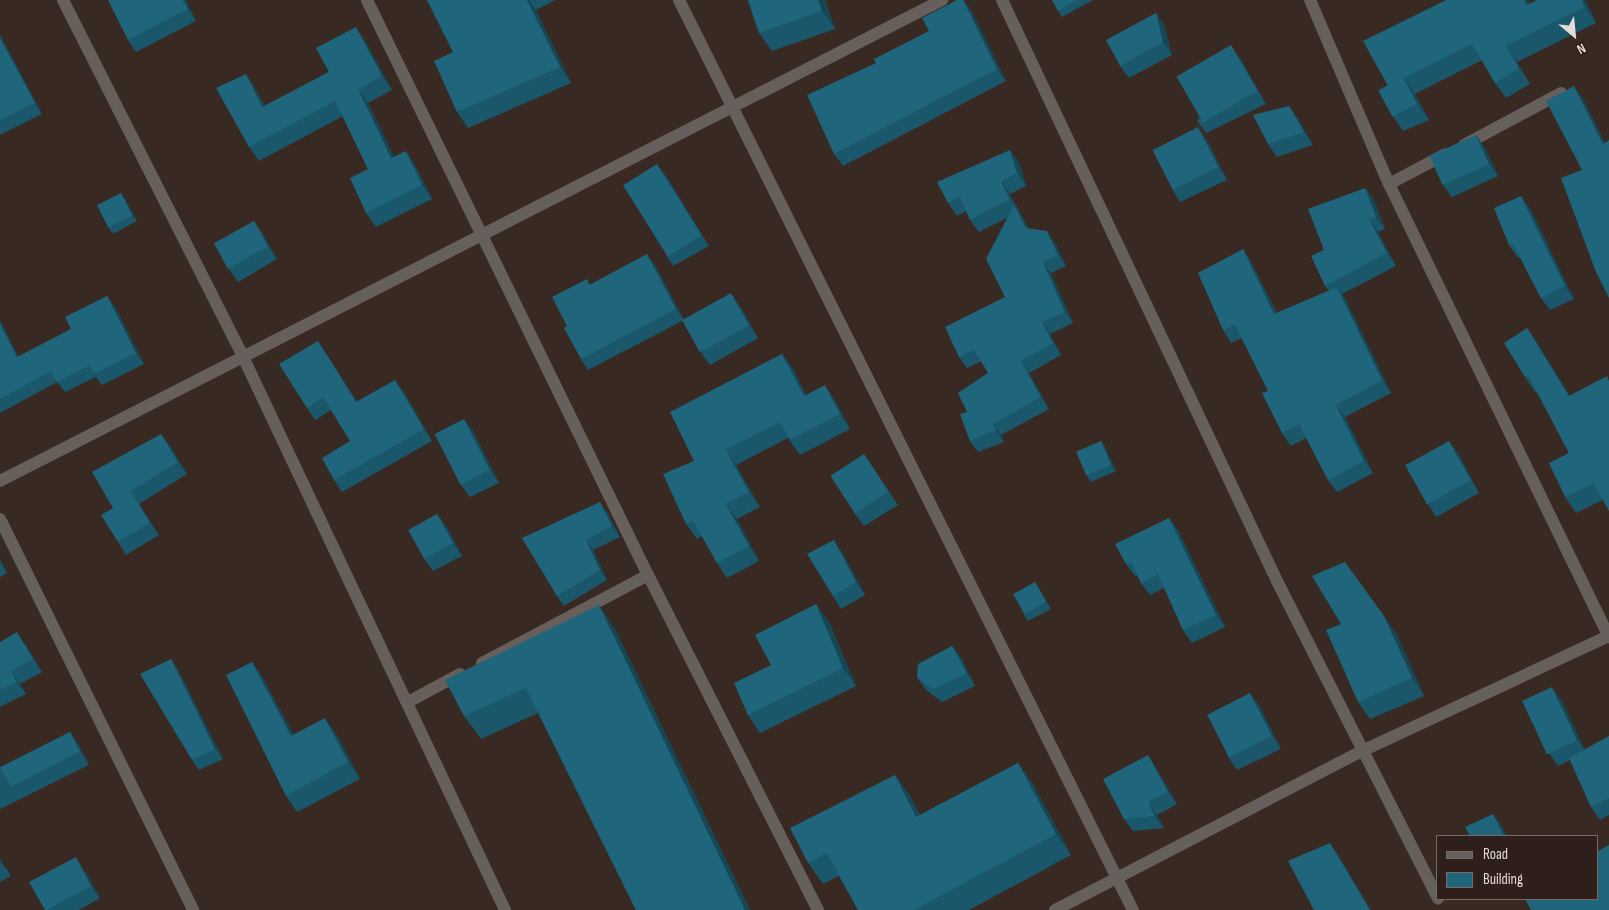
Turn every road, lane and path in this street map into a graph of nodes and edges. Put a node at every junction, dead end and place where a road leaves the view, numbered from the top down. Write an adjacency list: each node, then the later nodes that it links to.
1 (64, 0): 11 (street)
2 (367, 0): 10 (street)
3 (679, 0): 8 (street)
4 (942, 0): 8 (street)
5 (1002, 0): 17 (street)
6 (1310, 0): 9 (street)
7 (1570, 88): 9 (street)
8 (732, 107): 10 (street); 18 (street)
9 (1389, 184): 15 (street)
10 (481, 237): 11 (street); 14 (street)
11 (244, 359): 12 (street); 16 (street)
12 (0, 481)
13 (0, 519): 20 (street)
14 (648, 575): 16 (street); 22 (street)
15 (1609, 636): 17 (street)
16 (408, 702): 21 (street)
17 (1362, 751): 18 (street); 19 (street)
18 (1118, 879): 23 (street); 24 (street)
19 (1436, 895)
20 (193, 910)
21 (505, 910)
22 (818, 910)
23 (1056, 910)
24 (1134, 910)

